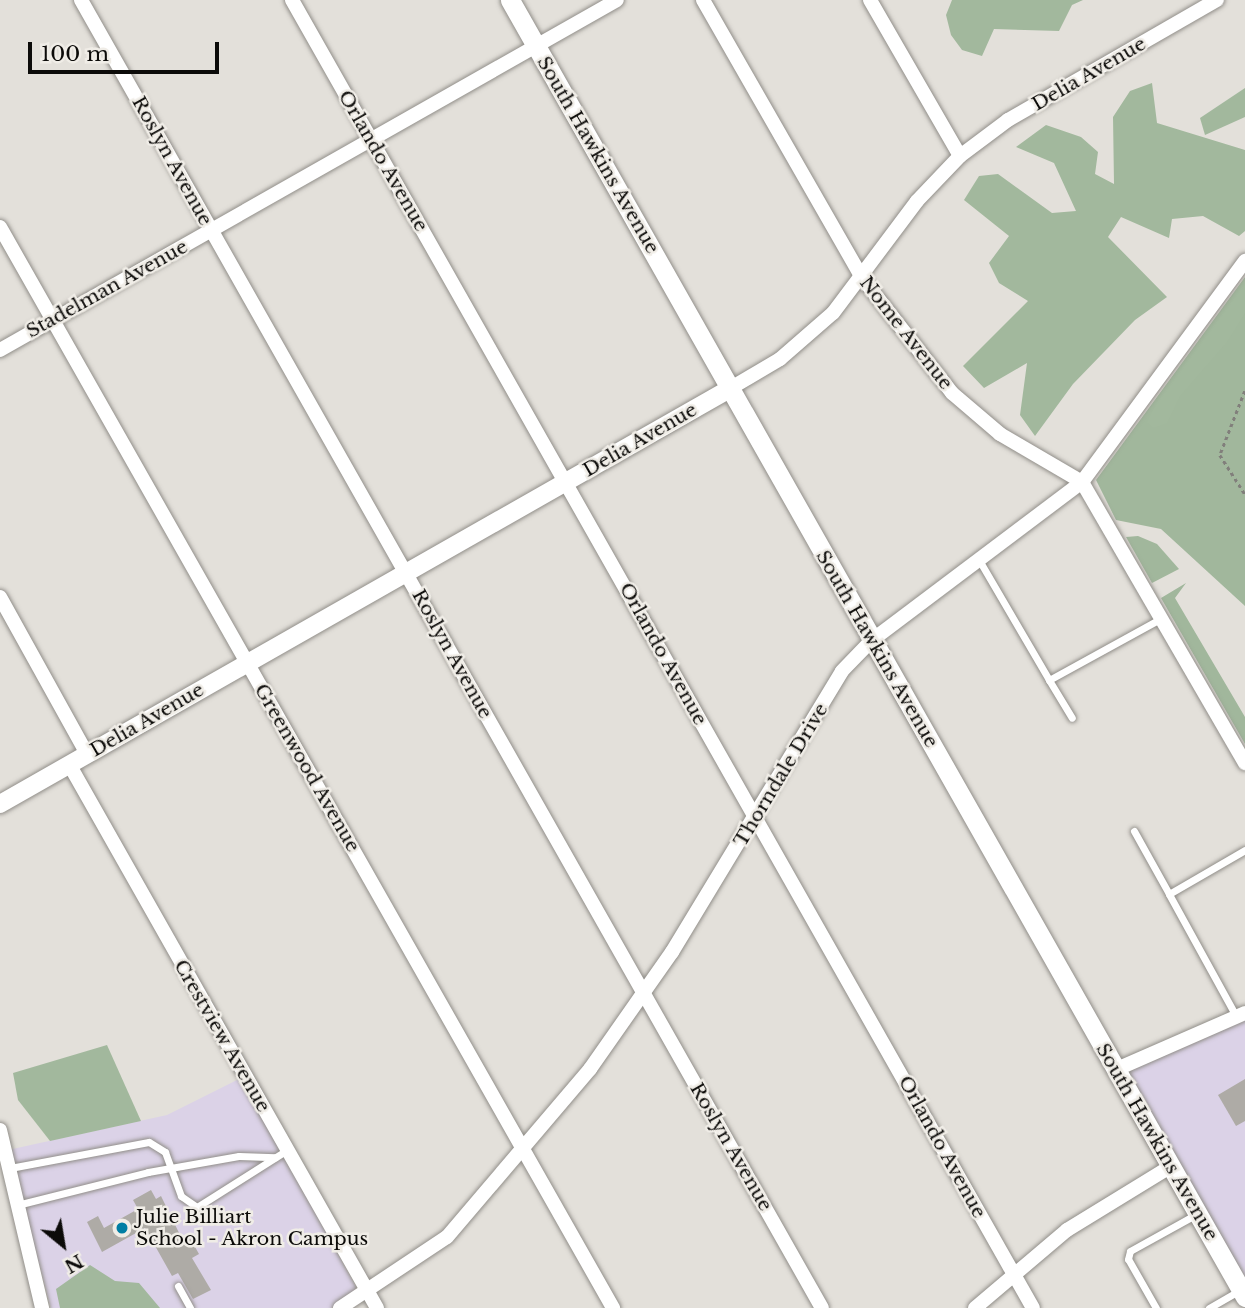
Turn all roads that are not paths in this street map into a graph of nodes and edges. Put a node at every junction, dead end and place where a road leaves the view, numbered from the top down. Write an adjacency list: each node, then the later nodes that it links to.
1 (81, 0): 13 (street, Roslyn Avenue)
2 (292, 0): 10 (street, Orlando Avenue)
3 (510, 0): 9 (main road, South Hawkins Avenue)
4 (617, 0): 9 (street, Stadelman Avenue)
5 (703, 0): 15 (street, Nome Avenue)
6 (870, 0): 11 (street)
7 (1217, 0): 8 (street, Delia Avenue)
8 (1201, 4): 11 (street, Delia Avenue)
9 (536, 46): 10 (street, Stadelman Avenue); 18 (main road, South Hawkins Avenue)
10 (370, 139): 13 (street, Stadelman Avenue); 19 (street, Orlando Avenue)
11 (960, 156): 15 (street, Delia Avenue)
12 (0, 227): 16 (street, Greenwood Avenue)
13 (211, 230): 16 (street, Stadelman Avenue); 22 (street, Roslyn Avenue)
14 (1245, 261): 20 (street, Thorndale Drive)
15 (863, 279): 18 (street, Delia Avenue); 20 (street, Nome Avenue)
16 (52, 320): 17 (street, Stadelman Avenue); 26 (street, Greenwood Avenue)
17 (0, 349)
18 (731, 388): 19 (street, Delia Avenue); 25 (main road, South Hawkins Avenue)
19 (565, 482): 22 (street, Delia Avenue); 33 (street, Orlando Avenue)
20 (1082, 482): 21 (street, Thorndale Drive); 24 (street, Nome Avenue)
21 (979, 560): 25 (street, Thorndale Drive); 27 (lane)
22 (406, 572): 26 (street, Delia Avenue); 37 (street, Roslyn Avenue)
23 (0, 597): 29 (street)
24 (1162, 618): 27 (lane); 30 (street, Nome Avenue)
25 (871, 641): 33 (street, Thorndale Drive); 39 (main road, South Hawkins Avenue)
26 (247, 663): 29 (street, Delia Avenue); 41 (street, Greenwood Avenue)
27 (1049, 680): 28 (lane)
28 (1072, 718)
29 (87, 754): 31 (street, Delia Avenue)
30 (1245, 763)
31 (69, 764): 32 (street, Delia Avenue); 42 (street, Crestview Avenue)
32 (0, 803)
33 (754, 818): 37 (street, Thorndale Drive); 48 (street, Orlando Avenue)
34 (1134, 831): 36 (lane)
35 (1245, 850): 36 (lane)
36 (1169, 894): 38 (lane)
37 (644, 990): 41 (street, Thorndale Drive); 57 (street, Roslyn Avenue)
38 (1241, 1015): 39 (street)
39 (1117, 1069): 43 (main road, South Hawkins Avenue)
40 (0, 1130): 44 (street)
41 (523, 1149): 50 (street, Thorndale Drive); 56 (street, Greenwood Avenue)
42 (281, 1153): 45 (lane); 45 (lane); 50 (street, Crestview Avenue)
43 (1170, 1167): 47 (main road, South Hawkins Avenue); 48 (street)
44 (9, 1168): 45 (lane); 46 (street)
45 (170, 1169): 46 (lane)
46 (17, 1205): 52 (street)
47 (1197, 1213): 51 (main road, South Hawkins Avenue); 60 (lane)
48 (1012, 1272): 58 (street); 59 (street, Orlando Avenue)
49 (178, 1286): 53 (lane)
50 (369, 1292): 54 (street, Thorndale Drive); 55 (street, Crestview Avenue)
51 (1243, 1294): 61 (lane)
52 (42, 1308)
53 (190, 1308)
54 (340, 1308)
55 (377, 1308)
56 (613, 1308)
57 (822, 1308)
58 (975, 1308)
59 (1033, 1308)
60 (1156, 1308)
61 (1209, 1308)

